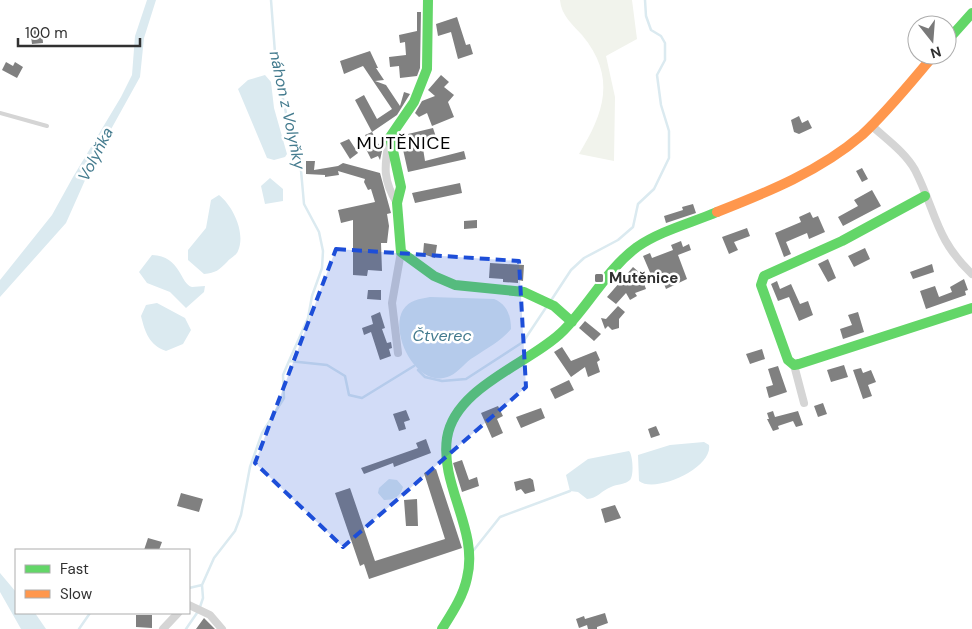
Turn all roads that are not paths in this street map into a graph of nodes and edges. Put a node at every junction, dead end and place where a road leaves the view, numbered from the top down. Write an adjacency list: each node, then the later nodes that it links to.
1 (428, 0): 9 (street)
2 (972, 13): 3 (street)
3 (957, 30)
4 (925, 65): 6 (street)
5 (0, 113): 7 (lane)
6 (871, 125): 8 (street); 12 (street)
7 (47, 126)
8 (925, 196): 10 (street); 14 (street)
9 (401, 252): 12 (street); 13 (street)
10 (972, 274)
11 (972, 308): 14 (street)
12 (572, 322): 20 (street)
13 (398, 353)
14 (794, 365): 15 (street)
15 (804, 403)
16 (190, 605): 19 (street)
17 (177, 614): 18 (street)
18 (163, 629)
19 (222, 629)
20 (442, 629)

